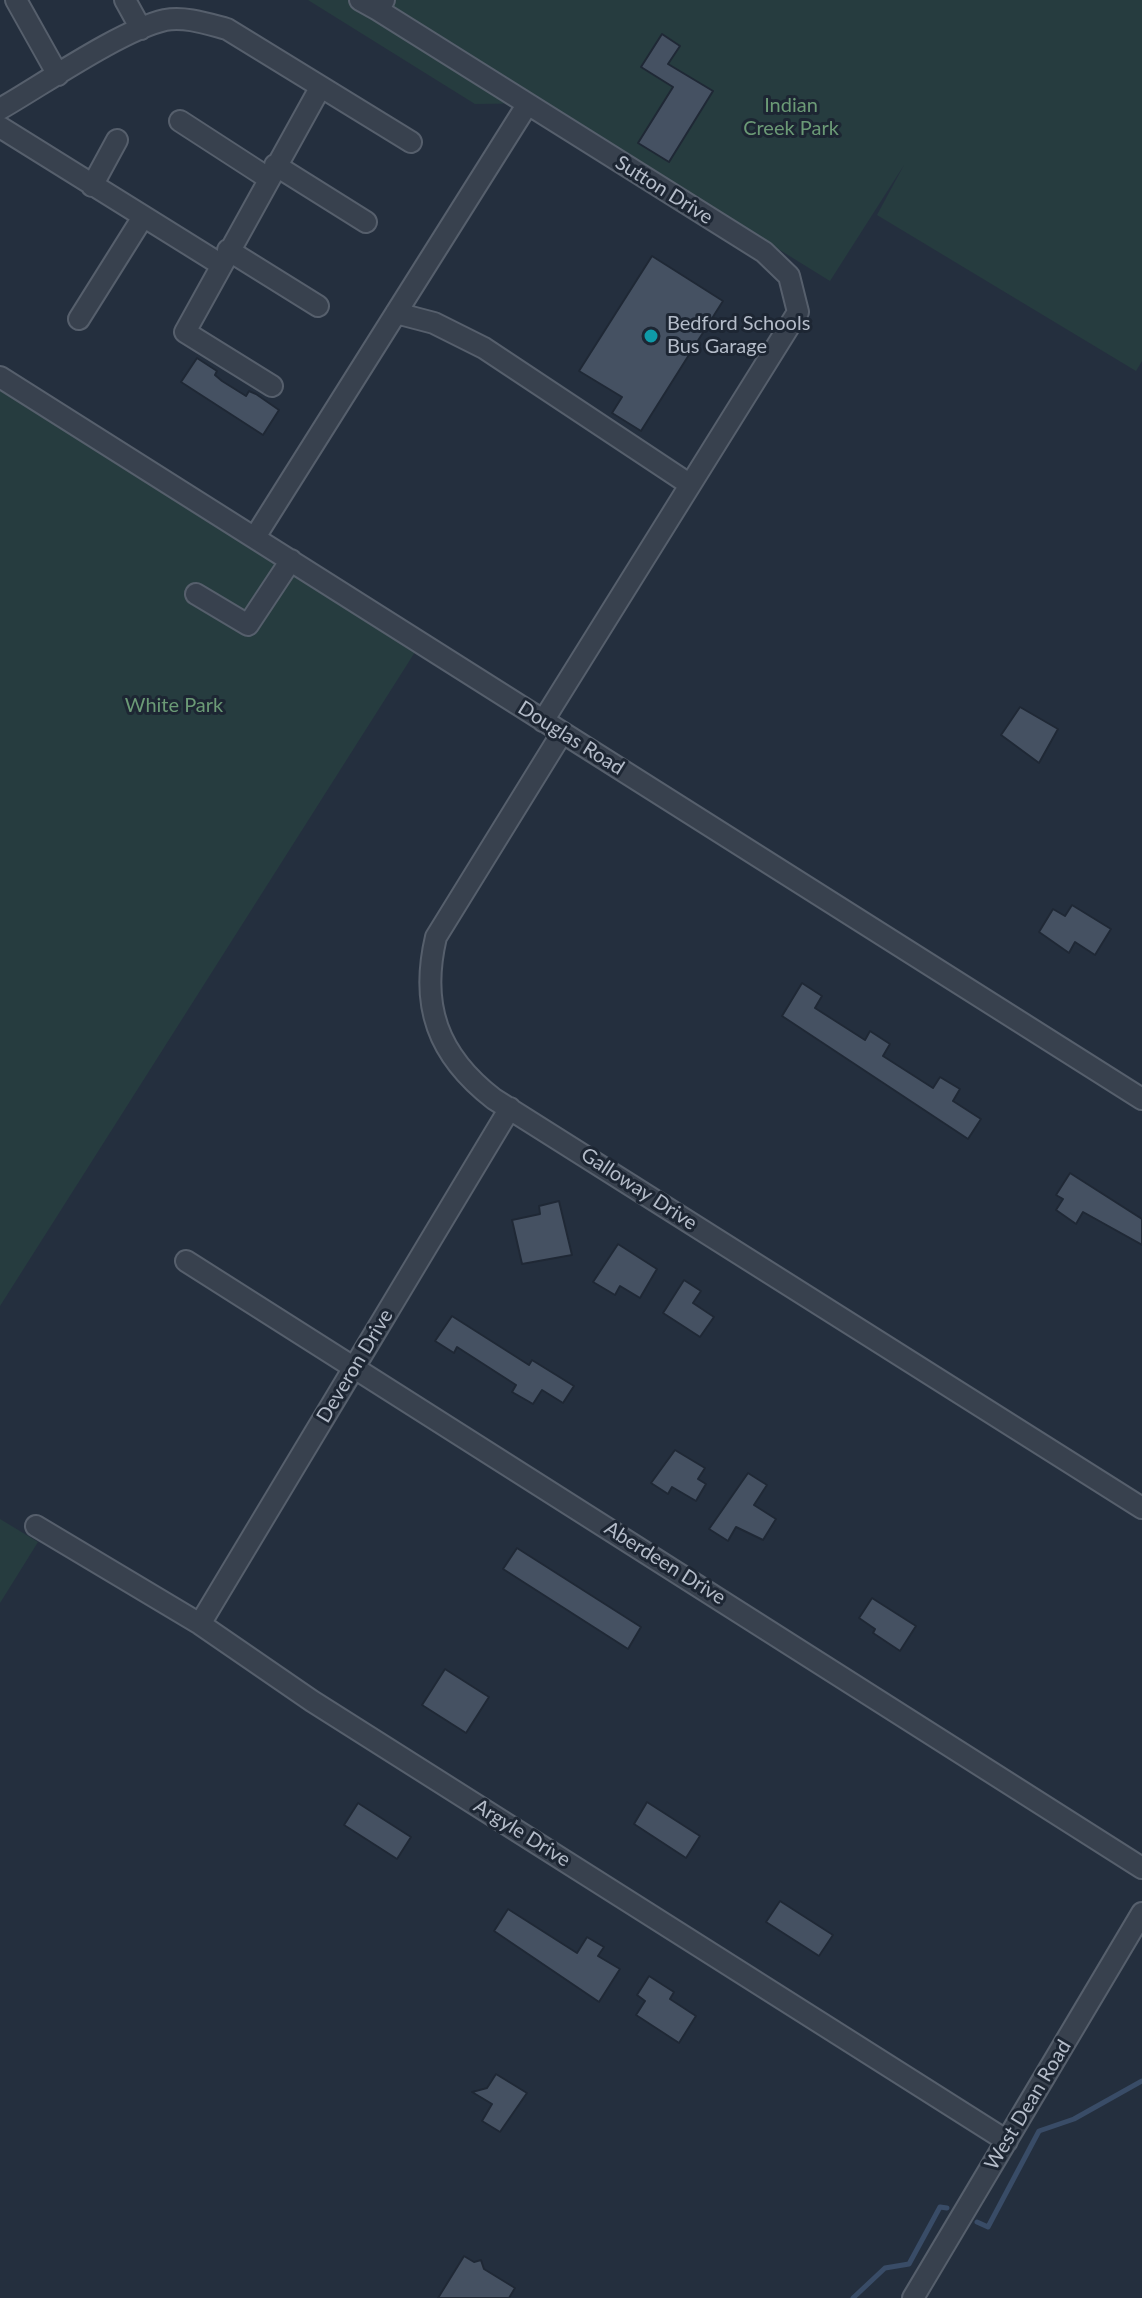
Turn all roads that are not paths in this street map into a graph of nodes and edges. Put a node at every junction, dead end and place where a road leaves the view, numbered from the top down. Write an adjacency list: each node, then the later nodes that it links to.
1 (16, 0): 5 (street)
2 (125, 0): 4 (street)
3 (374, 3): 7 (street, Sutton Drive)
4 (141, 29): 5 (street); 6 (street)
5 (58, 75): 8 (street)
6 (320, 88): 12 (street); 13 (street)
7 (527, 105): 19 (street); 23 (street, Sutton Drive)
8 (0, 109)
9 (180, 121): 13 (street)
10 (0, 127): 14 (street)
11 (117, 140): 14 (street)
12 (411, 142)
13 (272, 172): 16 (street); 17 (street)
14 (92, 186): 15 (street)
15 (143, 217): 17 (street); 20 (street)
16 (366, 222)
17 (224, 257): 18 (street); 22 (street)
18 (318, 306)
19 (396, 313): 23 (street); 24 (street)
20 (79, 319)
21 (0, 378): 24 (street, Douglas Road)
22 (272, 386)
23 (689, 484): 27 (street, Sutton Drive)
24 (255, 537): 25 (street, Douglas Road)
25 (291, 560): 26 (street); 27 (street, Douglas Road)
26 (196, 594)
27 (543, 721): 28 (street, Douglas Road)
28 (562, 733): 29 (street, Douglas Road); 30 (street, Galloway Drive)
29 (1142, 1099)
30 (510, 1108): 32 (street, Deveron Drive); 33 (street, Galloway Drive)
31 (186, 1261): 32 (street, Aberdeen Drive)
32 (354, 1367): 35 (street, Deveron Drive); 36 (street, Aberdeen Drive)
33 (1142, 1508)
34 (36, 1526): 35 (street, Argyle Drive)
35 (200, 1624): 38 (street, Argyle Drive)
36 (1142, 1868)
37 (1142, 1913): 38 (street, West Dean Road)
38 (1007, 2141): 39 (street, West Dean Road)
39 (913, 2298)

